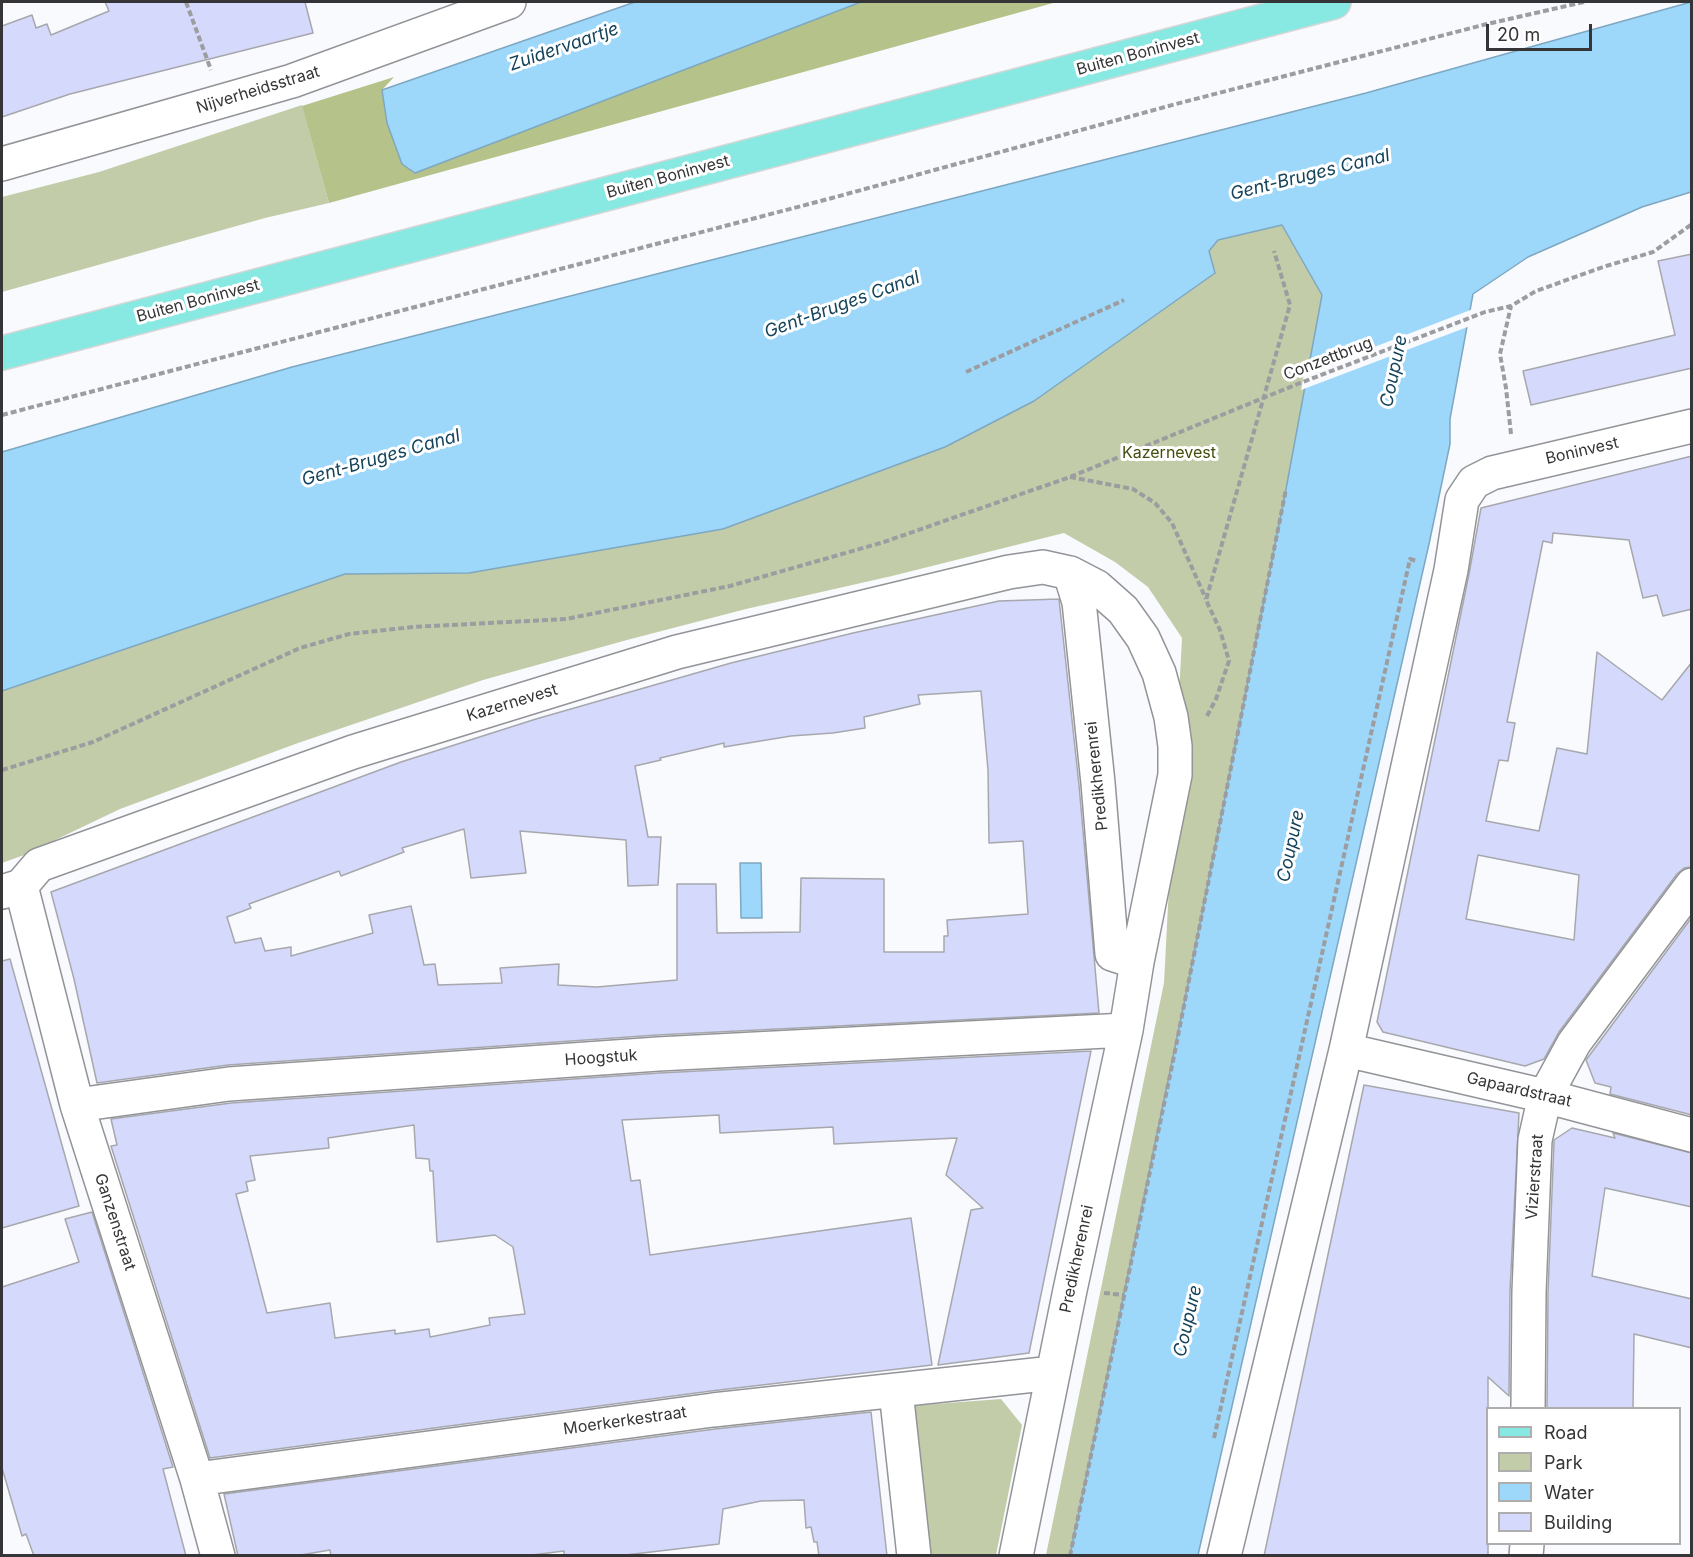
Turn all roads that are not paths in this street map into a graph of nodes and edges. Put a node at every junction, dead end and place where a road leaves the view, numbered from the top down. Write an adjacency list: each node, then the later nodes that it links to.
1 (509, 2): 3 (street, Nijverheidsstraat)
2 (1334, 2): 4 (main road, Buiten Boninvest)
3 (2, 164)
4 (2, 353)
5 (1692, 426): 11 (street, Boninvest)
6 (1057, 570): 8 (street, Kazernevest); 9 (street, Predikherenrei); 9 (street, Predikherenrei)
7 (1692, 885): 12 (street, Vizierstraat)
8 (11, 889): 13 (street, Ganzenstraat)
9 (1137, 962): 10 (street, Predikherenrei)
10 (1126, 1030): 13 (street, Hoogstuk); 15 (street, Predikherenrei)
11 (1346, 1050): 12 (street, Gapaardstraat); 22 (street)
12 (1545, 1096): 14 (street, Gapaardstraat); 17 (street, Vizierstraat)
13 (77, 1105): 18 (street, Ganzenstraat)
14 (1692, 1135)
15 (1053, 1373): 16 (street, Moerkerkestraat); 21 (street, Predikherenrei)
16 (896, 1391): 18 (street, Moerkerkestraat); 20 (street)
17 (1528, 1407)
18 (197, 1479): 19 (street, Ganzenstraat)
19 (218, 1556)
20 (914, 1556)
21 (1016, 1556)
22 (1224, 1556)

